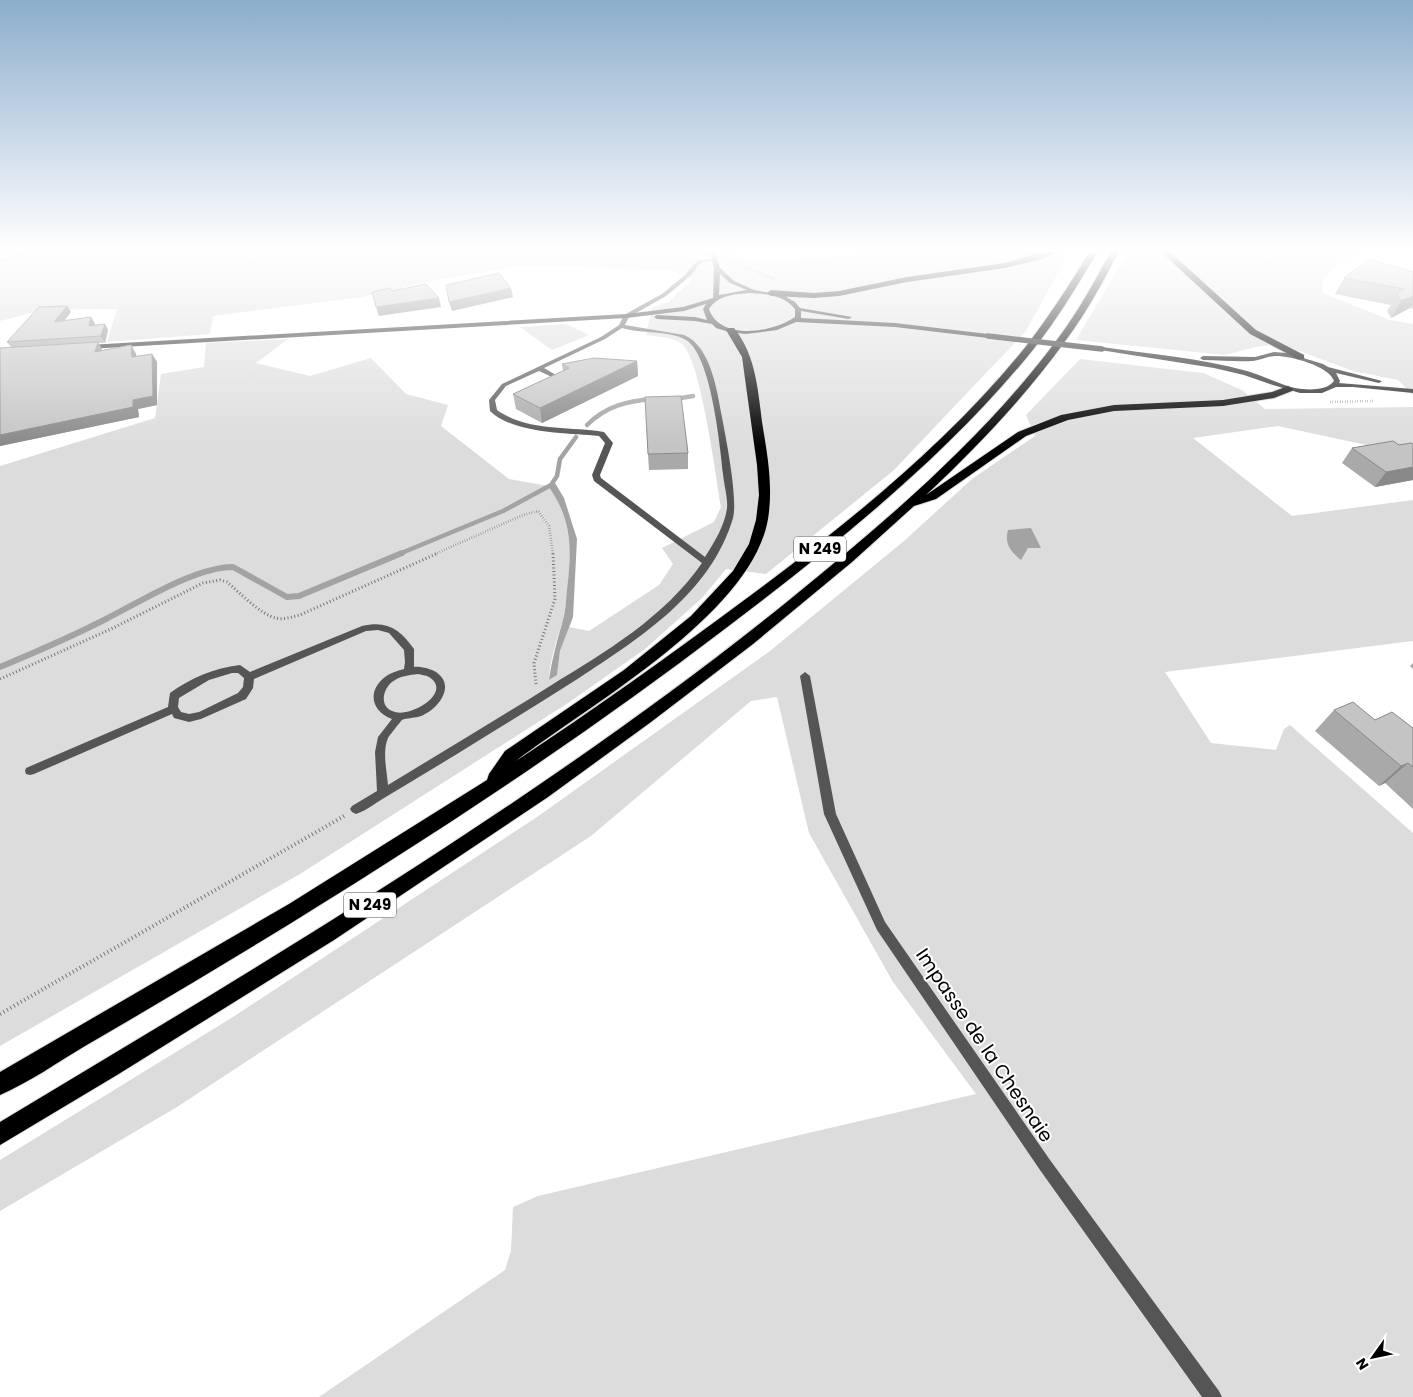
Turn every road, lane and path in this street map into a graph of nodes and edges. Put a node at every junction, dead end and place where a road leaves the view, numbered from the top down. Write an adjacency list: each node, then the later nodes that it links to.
1 (623, 316): 15 (main road)
2 (626, 316): 13 (lane)
3 (632, 316): 11 (main road)
4 (709, 316): 11 (main road)
5 (799, 316): 10 (main road)
6 (842, 316): 12 (main road)
7 (1054, 316): 37 (highway, N 249)
8 (1078, 316): 27 (highway, N 249)
9 (1235, 316): 17 (highway)
10 (796, 320): 12 (main road); 14 (main road)
11 (714, 323): 14 (main road)
12 (895, 325): 16 (main road, bridge)
13 (621, 326): 19 (lane); 28 (lane)
14 (731, 330): 37 (highway)
15 (77, 348)
16 (1132, 352): 18 (main road); 22 (main road)
17 (1301, 357): 18 (main road); 20 (main road)
18 (1255, 359): 22 (main road)
19 (538, 368): 21 (lane); 28 (lane)
20 (1328, 369): 23 (main road); 24 (main road)
21 (554, 376)
22 (1264, 379): 25 (main road)
23 (1336, 385): 25 (main road); 26 (main road)
24 (1413, 387)
25 (1288, 389): 27 (highway)
26 (1413, 391)
27 (910, 505): 42 (highway, N 249)
28 (706, 562): 33 (lane)
29 (408, 671): 31 (lane); 35 (lane); 35 (lane)
30 (805, 676): 43 (lane, Impasse de la Chesnaie)
31 (249, 677): 34 (lane); 34 (lane)
32 (0, 679): 33 (path)
33 (542, 696): 38 (lane)
34 (174, 709): 36 (lane)
35 (399, 716): 38 (lane)
36 (30, 771)
37 (490, 787): 41 (highway, N 249)
38 (383, 793): 39 (lane)
39 (356, 809): 40 (path)
40 (0, 1014)
41 (0, 1084)
42 (0, 1134)
43 (1213, 1397)

